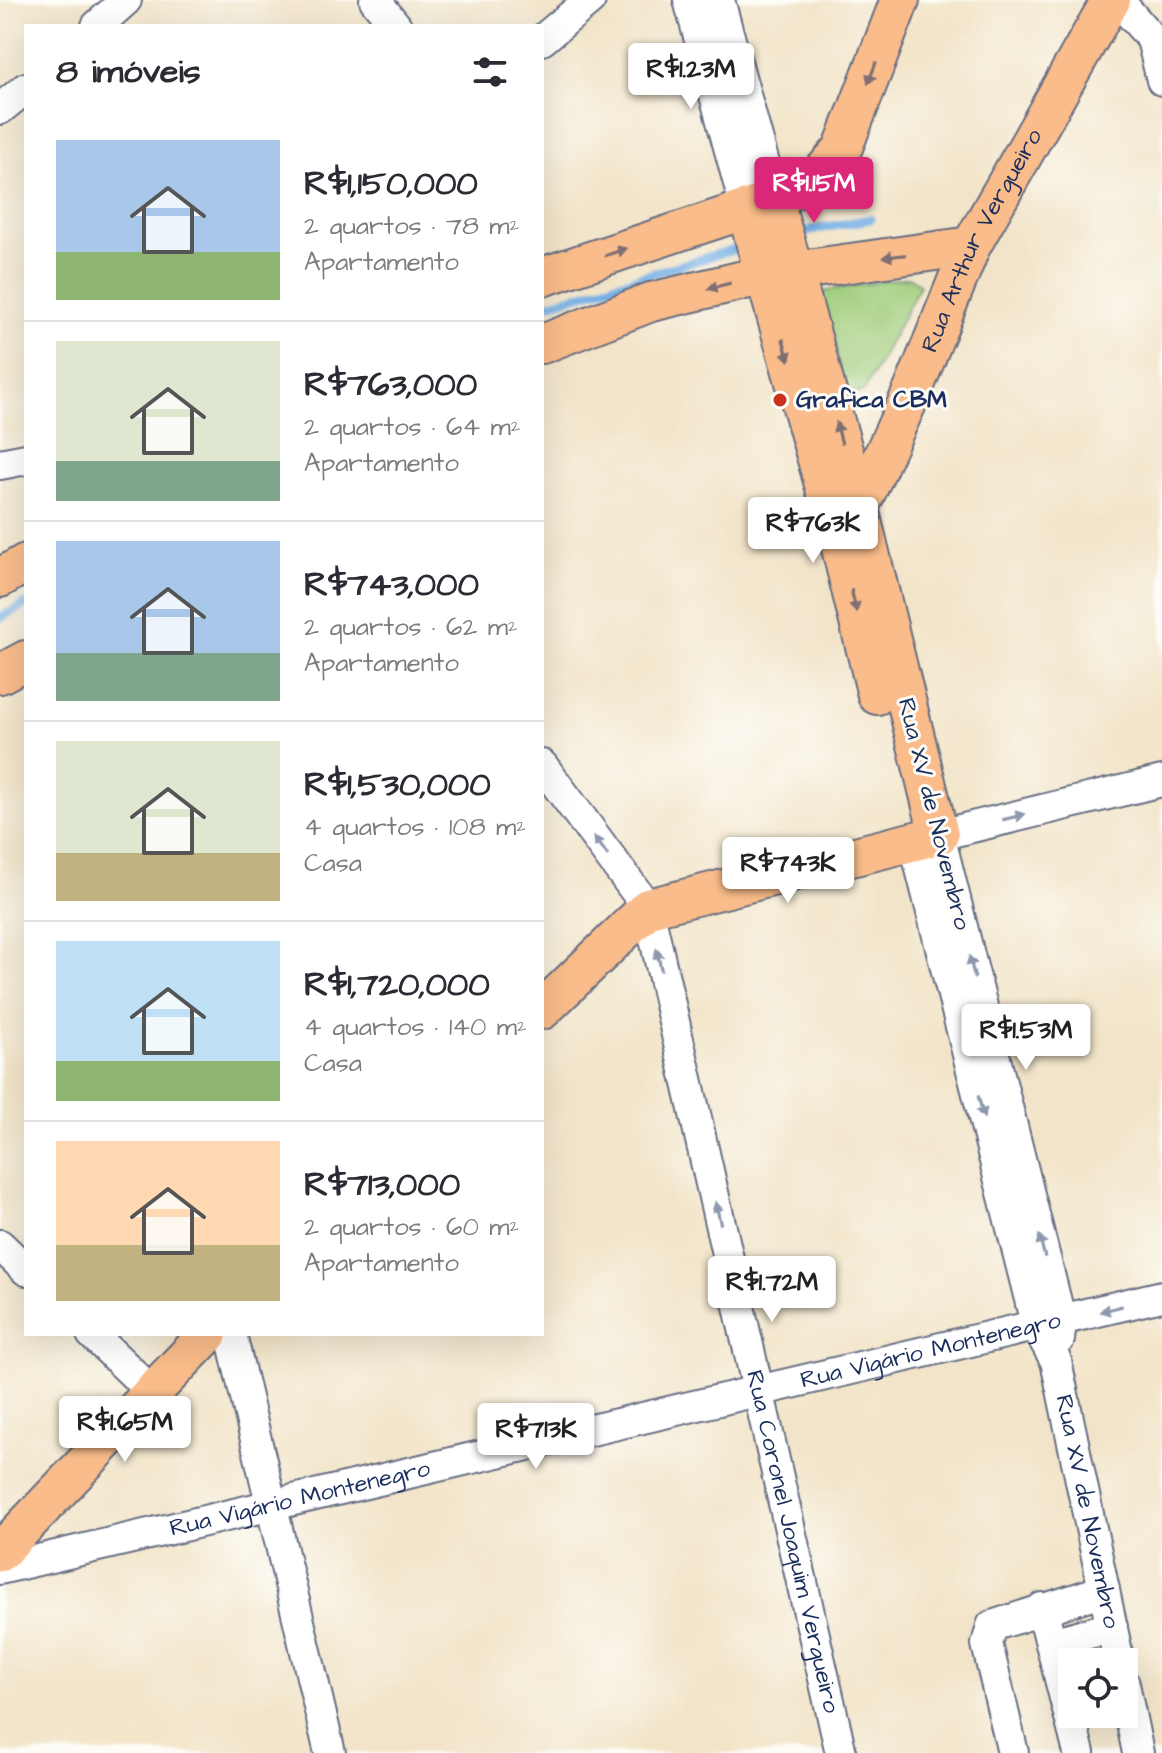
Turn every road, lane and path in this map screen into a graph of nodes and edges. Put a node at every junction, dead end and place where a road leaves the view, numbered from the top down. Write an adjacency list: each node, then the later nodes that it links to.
1 (126, 0): 9 (street)
2 (375, 0): 10 (street)
3 (590, 0): 11 (street)
4 (689, 0): 15 (street)
5 (719, 0): 15 (street)
6 (900, 0): 15 (main road, one-way to 15)
7 (1111, 0): 16 (main road, Rua Arthur Vergueiro)
8 (1118, 0): 12 (street)
9 (99, 24)
10 (394, 24)
11 (544, 38)
12 (1162, 80)
13 (24, 90): 14 (street)
14 (0, 109)
15 (760, 204): 17 (main road, Rua XV de Novembro); 18 (main road, one-way to 15)
16 (971, 246): 17 (main road, one-way to 17); 22 (main road, Rua Arthur Vergueiro)
17 (780, 272): 19 (main road, one-way to 19); 22 (main road, Rua XV de Novembro)
18 (544, 276)
19 (544, 343)
20 (24, 459): 21 (street)
21 (0, 464)
22 (846, 512): 29 (main road, Rua XV de Novembro)
23 (24, 564): 24 (main road)
24 (0, 578)
25 (24, 661): 26 (main road)
26 (0, 674)
27 (544, 768): 30 (street, one-way to 27)
28 (1162, 781): 29 (street, one-way to 28)
29 (926, 838): 30 (main road); 35 (street, Rua XV de Novembro)
30 (648, 908): 31 (main road); 40 (street, Rua Coronel Joaquim Vergueiro, one-way to 30)
31 (544, 1008)
32 (0, 1245): 33 (street)
33 (24, 1268)
34 (1162, 1296): 35 (street, Rua Vigário Montenegro, one-way to 35)
35 (1049, 1324): 40 (street, Rua Vigário Montenegro); 44 (street, Rua XV de Novembro)
36 (94, 1336): 39 (street)
37 (206, 1336): 39 (main road)
38 (231, 1336): 41 (street)
39 (151, 1391): 42 (main road)
40 (760, 1392): 41 (street, Rua Vigário Montenegro); 51 (street, Rua Coronel Joaquim Vergueiro)
41 (271, 1505): 43 (street, Rua Vigário Montenegro); 50 (street)
42 (0, 1552)
43 (0, 1569)
44 (1104, 1590): 45 (street); 46 (street, Rua XV de Novembro)
45 (1042, 1608): 47 (street); 52 (street)
46 (1112, 1627): 47 (street); 48 (street, Rua XV de Novembro)
47 (1051, 1643): 53 (street)
48 (1116, 1648)
49 (1133, 1728): 54 (street)
50 (330, 1753)
51 (841, 1753)
52 (1013, 1753)
53 (1079, 1753)
54 (1138, 1753)

